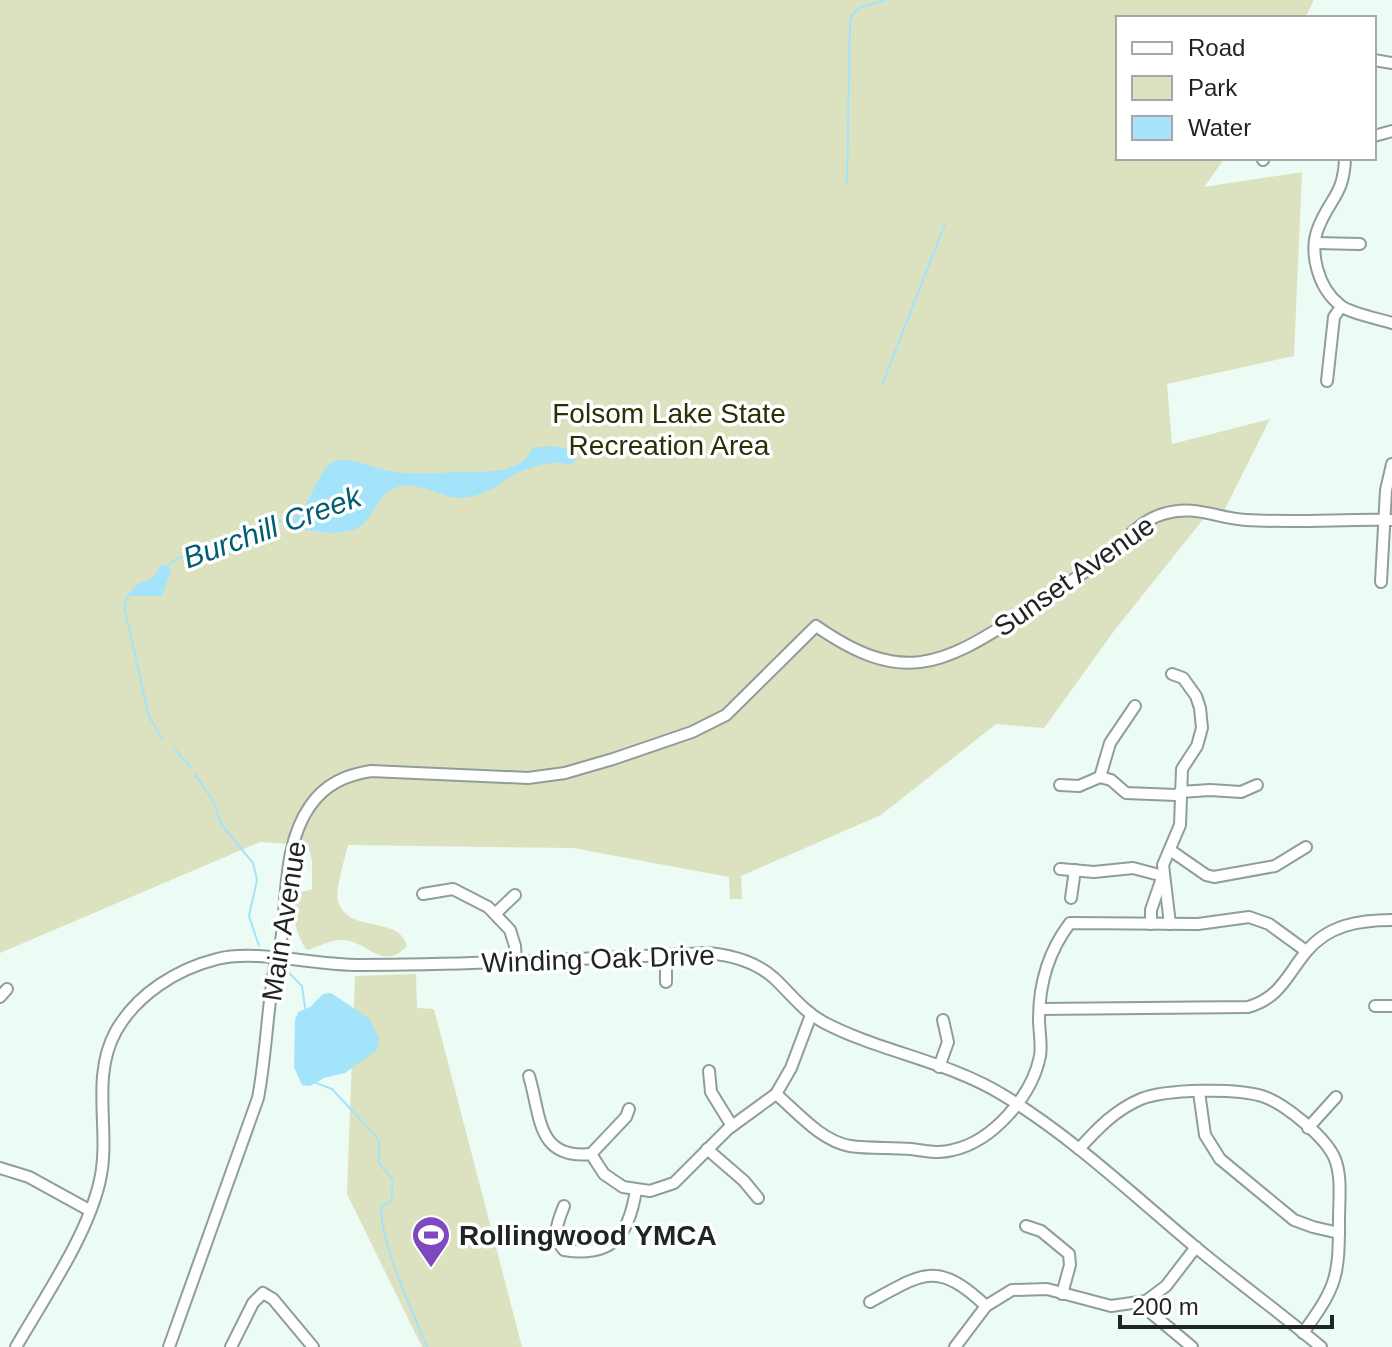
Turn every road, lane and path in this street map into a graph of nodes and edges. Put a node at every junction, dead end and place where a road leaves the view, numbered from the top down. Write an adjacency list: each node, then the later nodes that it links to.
1 (1345, 160): 2 (street)
2 (1316, 243): 3 (street); 4 (street)
3 (1360, 244)
4 (1341, 307): 5 (street); 6 (street)
5 (1392, 323)
6 (1327, 381)
7 (1392, 464): 8 (street)
8 (1388, 520): 9 (street); 10 (street, Sunset Avenue)
9 (1381, 582)
10 (816, 626): 31 (street, Main Avenue)
11 (1172, 674): 16 (street)
12 (1135, 706): 13 (street)
13 (1100, 777): 14 (street); 16 (street)
14 (1060, 785)
15 (1257, 785): 16 (street)
16 (1180, 792): 18 (street)
17 (1306, 847): 18 (street)
18 (1170, 850): 21 (street)
19 (1060, 869): 20 (street)
20 (1075, 870): 21 (street); 24 (street)
21 (1163, 876): 27 (street); 28 (street)
22 (423, 894): 25 (street)
23 (515, 895): 25 (street)
24 (1071, 898)
25 (496, 913): 32 (street)
26 (1392, 920): 29 (street)
27 (1151, 924): 28 (street); 36 (street)
28 (1170, 924): 29 (street)
29 (1306, 951): 36 (street)
30 (666, 955): 32 (street, Winding Oak Drive); 33 (street); 37 (street, Winding Oak Drive)
31 (277, 959): 32 (street, Winding Oak Drive); 56 (street, Winding Oak Drive); 66 (street, Main Avenue)
32 (516, 961)
33 (666, 982)
34 (1375, 1006): 35 (street)
35 (1392, 1006)
36 (1040, 1009): 45 (street)
37 (811, 1015): 39 (street, Winding Oak Drive); 43 (street)
38 (943, 1020): 39 (street)
39 (939, 1067): 45 (street, Winding Oak Drive)
40 (709, 1071): 47 (street)
41 (529, 1076): 51 (street)
42 (1199, 1092): 48 (street); 50 (street); 58 (street)
43 (776, 1094): 45 (street); 47 (street)
44 (1336, 1097): 48 (street)
45 (1015, 1103): 50 (street, Winding Oak Drive)
46 (629, 1109): 51 (street)
47 (732, 1126): 49 (street)
48 (1308, 1128): 58 (street)
49 (707, 1149): 53 (street); 54 (street)
50 (1079, 1149): 59 (street, Winding Oak Drive)
51 (591, 1154): 53 (street)
52 (0, 1168): 56 (street)
53 (636, 1190): 55 (street)
54 (758, 1198)
55 (564, 1206)
56 (89, 1210): 65 (street, Winding Oak Drive)
57 (1026, 1226): 60 (street)
58 (1339, 1233): 64 (street)
59 (1196, 1247): 61 (street); 64 (street, Winding Oak Drive)
60 (1062, 1294): 61 (street); 63 (street)
61 (1146, 1301): 70 (street)
62 (870, 1302): 63 (street)
63 (986, 1306): 69 (street)
64 (1303, 1333): 71 (street, Winding Oak Drive)
65 (16, 1347)
66 (169, 1347)
67 (231, 1347): 68 (street)
68 (313, 1347)
69 (955, 1347)
70 (1192, 1347)
71 (1321, 1347)

